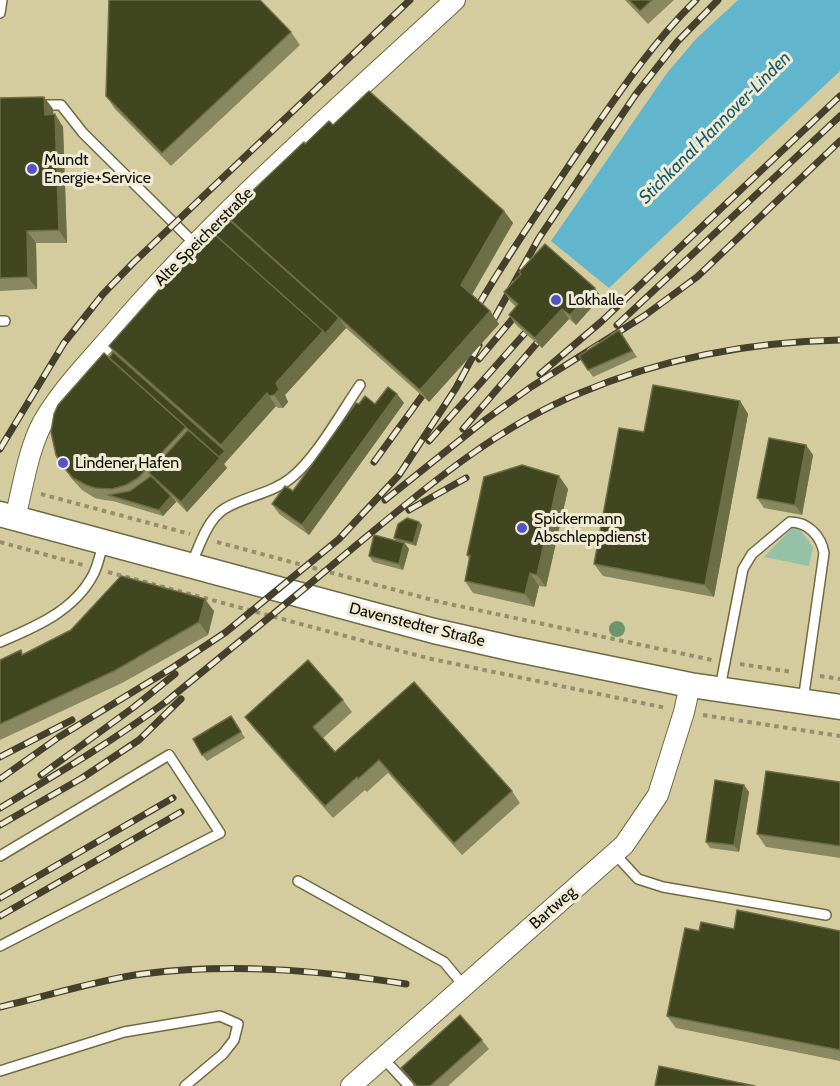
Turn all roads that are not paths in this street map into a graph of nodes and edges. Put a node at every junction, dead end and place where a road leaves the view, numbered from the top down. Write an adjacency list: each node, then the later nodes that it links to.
1 (2, 0): 3 (lane)
2 (454, 0): 5 (street, Alte Speicherstraße)
3 (0, 13)
4 (30, 106): 5 (lane)
5 (195, 244): 7 (street, Alte Speicherstraße)
6 (360, 385): 9 (lane)
7 (7, 516): 8 (street, Davenstedter Straße)
8 (104, 542): 9 (street, Davenstedter Straße); 10 (lane)
9 (191, 565): 11 (street, Davenstedter Straße)
10 (0, 642)
11 (690, 685): 12 (street, Davenstedter Straße); 15 (street, Bartweg)
12 (720, 690): 13 (street, Davenstedter Straße); 13 (lane)
13 (803, 702): 14 (street, Davenstedter Straße)
14 (840, 707)
15 (614, 853): 18 (lane); 20 (street, Bartweg)
16 (0, 856): 19 (lane)
17 (298, 881): 20 (lane)
18 (826, 915)
19 (0, 946)
20 (464, 986): 21 (street, Bartweg)
21 (383, 1058): 24 (street, Bartweg); 25 (lane)
22 (0, 1071): 23 (lane)
23 (186, 1086)
24 (351, 1086)
25 (409, 1086)

